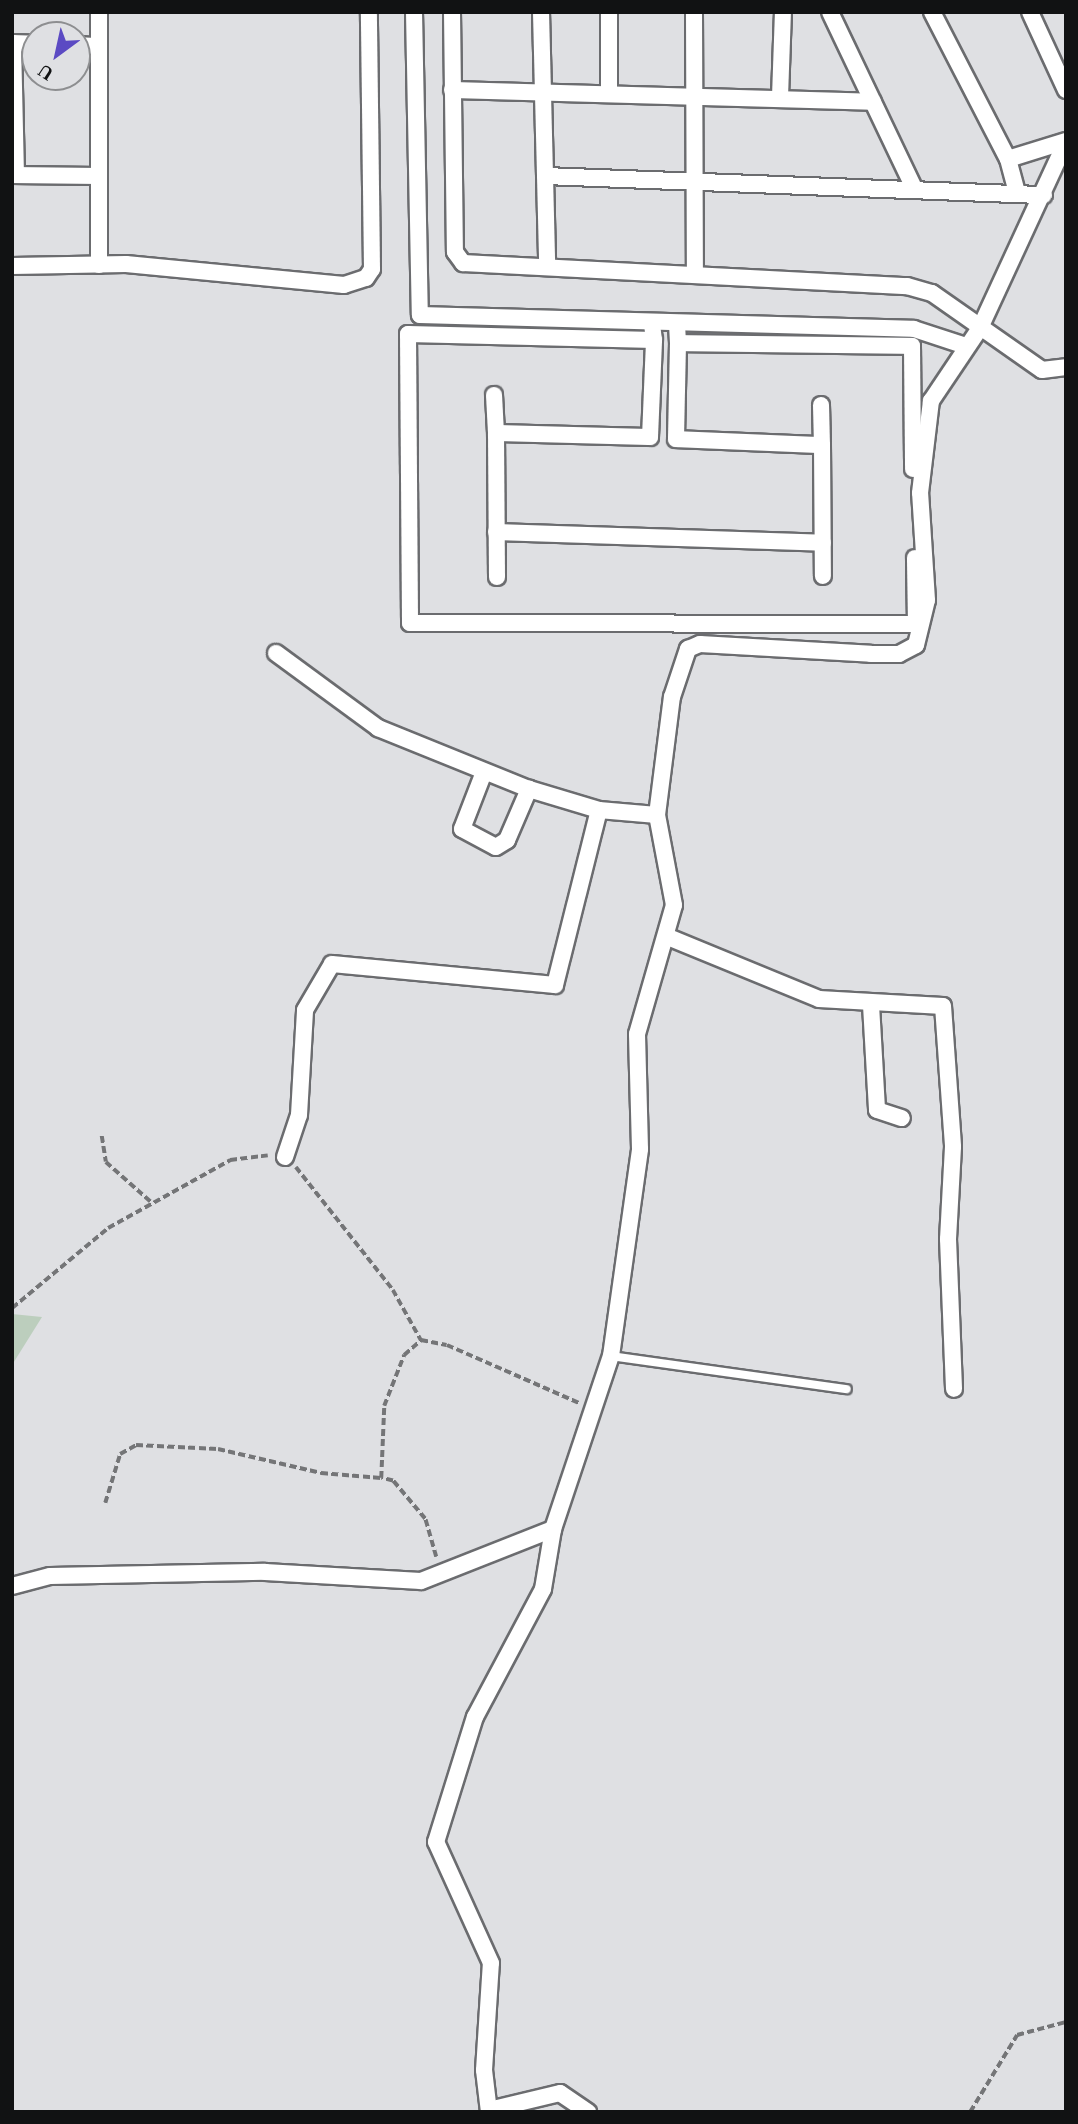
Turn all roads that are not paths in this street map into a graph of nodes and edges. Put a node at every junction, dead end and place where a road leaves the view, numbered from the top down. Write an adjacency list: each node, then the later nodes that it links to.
1 (99, 12): 14 (street)
2 (369, 12): 32 (street)
3 (414, 12): 37 (street)
4 (452, 12): 15 (street)
5 (541, 12): 17 (street)
6 (609, 12): 18 (street)
7 (694, 12): 19 (street)
8 (783, 12): 20 (street)
9 (830, 12): 21 (street)
10 (932, 12): 23 (street)
11 (1030, 12): 16 (street)
12 (12, 43): 24 (street)
13 (91, 46): 14 (street)
14 (99, 46): 25 (street)
15 (453, 90): 17 (street); 31 (street)
16 (1066, 90)
17 (542, 92): 18 (street); 26 (street)
18 (609, 93): 19 (street)
19 (698, 96): 20 (street); 27 (street)
20 (780, 97): 21 (street)
21 (873, 102): 28 (street)
22 (1066, 141): 23 (street); 30 (street)
23 (1008, 159): 29 (street)
24 (14, 175): 25 (street)
25 (99, 176): 32 (street)
26 (545, 176): 27 (street); 31 (street)
27 (698, 181): 28 (street); 34 (street)
28 (915, 190): 29 (street)
29 (1017, 192): 30 (street)
30 (1044, 195): 36 (street)
31 (547, 264): 34 (street)
32 (99, 265): 33 (street)
33 (12, 266)
34 (695, 273): 36 (street)
35 (677, 324): 37 (street); 38 (street); 39 (street)
36 (980, 328): 39 (street); 42 (street)
37 (653, 332): 38 (street); 41 (street)
38 (678, 343): 40 (street)
39 (967, 346): 57 (street)
40 (678, 360): 41 (street); 47 (street)
41 (653, 361): 46 (street)
42 (1066, 367)
43 (494, 395): 45 (street)
44 (821, 405): 48 (street)
45 (496, 433): 46 (street); 49 (street)
46 (650, 437): 47 (street)
47 (676, 439): 48 (street)
48 (822, 446): 50 (street)
49 (496, 532): 50 (street); 52 (street)
50 (822, 543): 51 (street)
51 (823, 576)
52 (497, 577)
53 (276, 653): 54 (street)
54 (484, 772): 55 (street); 55 (street)
55 (529, 789): 56 (street)
56 (599, 810): 57 (street); 61 (street)
57 (657, 815): 58 (street)
58 (668, 937): 59 (street); 62 (street)
59 (871, 1005): 60 (street); 64 (street)
60 (902, 1118)
61 (285, 1157)
62 (611, 1356): 63 (lane); 65 (street)
63 (847, 1389)
64 (954, 1389)
65 (553, 1529): 66 (street); 67 (street)
66 (12, 1586)
67 (489, 2111): 68 (street)
68 (589, 2112)

